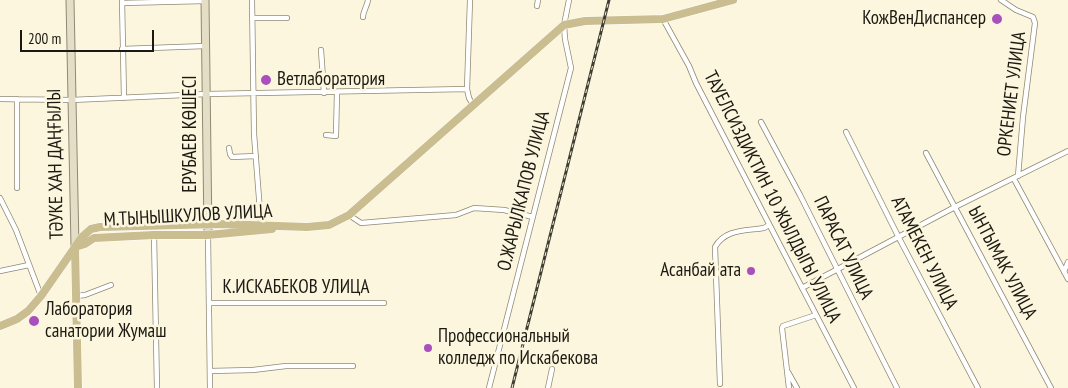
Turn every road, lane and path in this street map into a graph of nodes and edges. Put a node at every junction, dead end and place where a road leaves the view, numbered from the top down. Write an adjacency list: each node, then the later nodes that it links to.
1 (70, 0): 26 (street, ТӘУКЕ ХАН ДАҢҒЫЛЫ)
2 (205, 0): 9 (street); 15 (street, ЕРУБАЕВ КӨШЕСІ)
3 (252, 0): 11 (street)
4 (368, 0): 10 (street)
5 (470, 0): 18 (street)
6 (569, 0): 14 (street, О.ЖАРЫЛКАПОВ УЛИЦА)
7 (733, 0): 13 (main road)
8 (1004, 1): 35 (street, ОРКЕНИЕТ УЛИЦА)
9 (122, 2): 16 (street)
10 (363, 17)
11 (253, 18): 12 (street); 22 (street)
12 (287, 18)
13 (663, 19): 14 (main road); 43 (street, ТАУЕЛСИЗДИКТИН 10 ЖЫЛДЫГЫ УЛИЦА)
14 (564, 25): 27 (main road, М.ТЫНЫШКУЛОВ УЛИЦА); 40 (street, О.ЖАРЫЛКАПОВ УЛИЦА)
15 (206, 46): 16 (street); 21 (street, ЕРУБАЕВ КӨШЕСІ)
16 (122, 49): 23 (street)
17 (321, 50): 20 (street)
18 (467, 89): 19 (street); 27 (street)
19 (337, 92): 20 (street); 30 (street)
20 (324, 93): 22 (street)
21 (207, 94): 22 (street); 23 (street); 41 (street, ЕРУБАЕВ КӨШЕСІ)
22 (254, 94): 34 (street)
23 (124, 98): 26 (street)
24 (0, 99): 25 (street)
25 (17, 99): 26 (street); 36 (street)
26 (71, 100): 48 (street, ТӘУКЕ ХАН ДАҢҒЫЛЫ)
27 (473, 105): 39 (main road, М.ТЫНЫШКУЛОВ УЛИЦА)
28 (761, 122): 51 (street, ПАРАСАТ УЛИЦА)
29 (846, 132): 47 (street, АТАМЕКЕН УЛИЦА)
30 (326, 135)
31 (229, 148): 34 (street)
32 (1068, 150): 35 (street)
33 (926, 153): 38 (street, ЫНТЫМАК УЛИЦА)
34 (256, 156): 42 (street)
35 (1016, 178): 38 (street); 53 (street, ОРКЕНИЕТ УЛИЦА)
36 (17, 188)
37 (0, 198): 50 (street)
38 (955, 207): 47 (street); 78 (street, ЫНТЫМАК УЛИЦА)
39 (349, 215): 40 (street); 44 (main road, М.ТЫНЫШКУЛОВ УЛИЦА)
40 (533, 216): 71 (street, О.ЖАРЫЛКАПОВ УЛИЦА)
41 (208, 224): 42 (main road, М.ТЫНЫШКУЛОВ УЛИЦА); 46 (street, ЕРУБАЕВ КӨШЕСІ); 48 (main road, М.ТЫНЫШКУЛОВ УЛИЦА)
42 (261, 224): 44 (main road, М.ТЫНЫШКУЛОВ УЛИЦА)
43 (769, 226): 56 (street, ТАУЕЛСИЗДИКТИН 10 ЖЫЛДЫГЫ УЛИЦА); 67 (street)
44 (286, 227): 46 (main road, М.ТЫНЫШКУЛОВ УЛИЦА)
45 (154, 235): 46 (main road, М.ТЫНЫШКУЛОВ УЛИЦА); 48 (main road, М.ТЫНЫШКУЛОВ УЛИЦА); 69 (street)
46 (208, 235): 59 (street, ЕРУБАЕВ КӨШЕСІ)
47 (899, 238): 51 (street); 77 (street, АТАМЕКЕН УЛИЦА)
48 (75, 247): 57 (main road, ТӘУКЕ ХАН ДАҢҒЫЛЫ); 58 (main road)
49 (1068, 262): 53 (street)
50 (29, 264): 52 (street); 57 (street)
51 (837, 270): 56 (street); 76 (street, ПАРАСАТ УЛИЦА)
52 (0, 271)
53 (1064, 272): 54 (street, ОРКЕНИЕТ УЛИЦА)
54 (1068, 280)
55 (111, 284): 58 (street)
56 (802, 288): 61 (street, ТАУЕЛСИЗДИКТИН 10 ЖЫЛДЫГЫ УЛИЦА)
57 (41, 296): 62 (main road, ТӘУКЕ ХАН ДАҢҒЫЛЫ)
58 (76, 296): 68 (main road)
59 (209, 303): 60 (street, К.ИСКАБЕКОВ УЛИЦА); 66 (street, ЕРУБАЕВ КӨШЕСІ)
60 (384, 303)
61 (816, 315): 65 (street); 75 (street, ТАУЕЛСИЗДИКТИН 10 ЖЫЛДЫГЫ УЛИЦА)
62 (0, 326)
63 (353, 366): 66 (street)
64 (552, 369): 72 (street)
65 (786, 369): 73 (street); 74 (street)
66 (210, 371): 70 (street, ЕРУБАЕВ КӨШЕСІ)
67 (720, 384)
68 (78, 388)
69 (157, 388)
70 (210, 388)
71 (489, 388)
72 (548, 388)
73 (789, 388)
74 (797, 388)
75 (854, 388)
76 (897, 388)
77 (978, 388)
78 (1050, 388)

